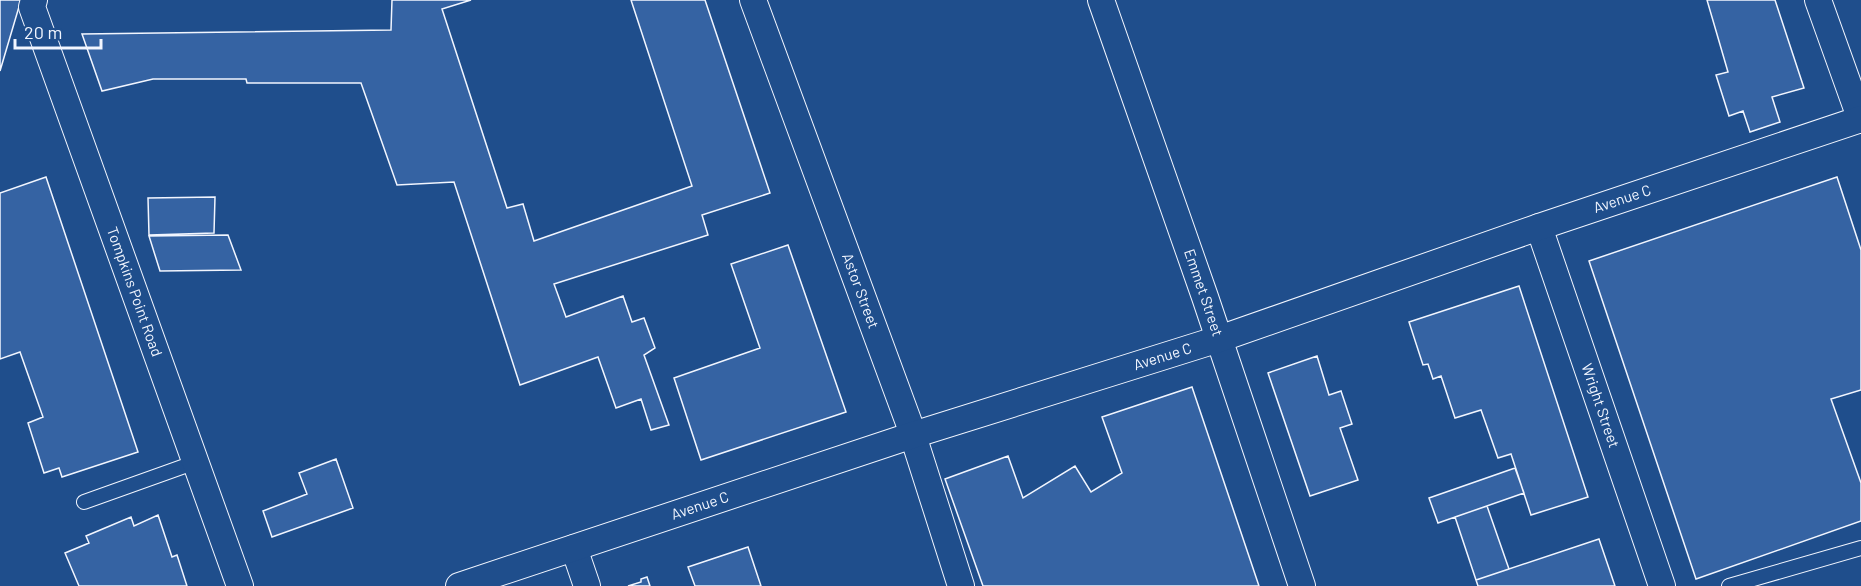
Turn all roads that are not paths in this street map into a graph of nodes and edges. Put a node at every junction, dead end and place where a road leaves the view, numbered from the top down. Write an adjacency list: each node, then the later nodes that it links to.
1 (34, 0): 9 (street, Tompkins Point Road)
2 (753, 0): 8 (street, Astor Street)
3 (1101, 0): 7 (street, Emmet Street)
4 (1818, 0): 5 (street)
5 (1861, 119): 6 (street, Avenue C)
6 (1539, 227): 7 (street, Avenue C); 18 (street, Wright Street)
7 (1219, 339): 8 (street, Avenue C); 17 (street, Emmet Street)
8 (913, 435): 11 (street, Avenue C); 16 (street, Astor Street)
9 (196, 462): 10 (lane); 13 (street, Tompkins Point Road)
10 (84, 502)
11 (574, 548): 14 (street, Avenue C); 15 (street)
12 (1861, 548): 19 (lane)
13 (240, 586)
14 (459, 586)
15 (587, 586)
16 (962, 586)
17 (1302, 586)
18 (1662, 586)
19 (1729, 586)

